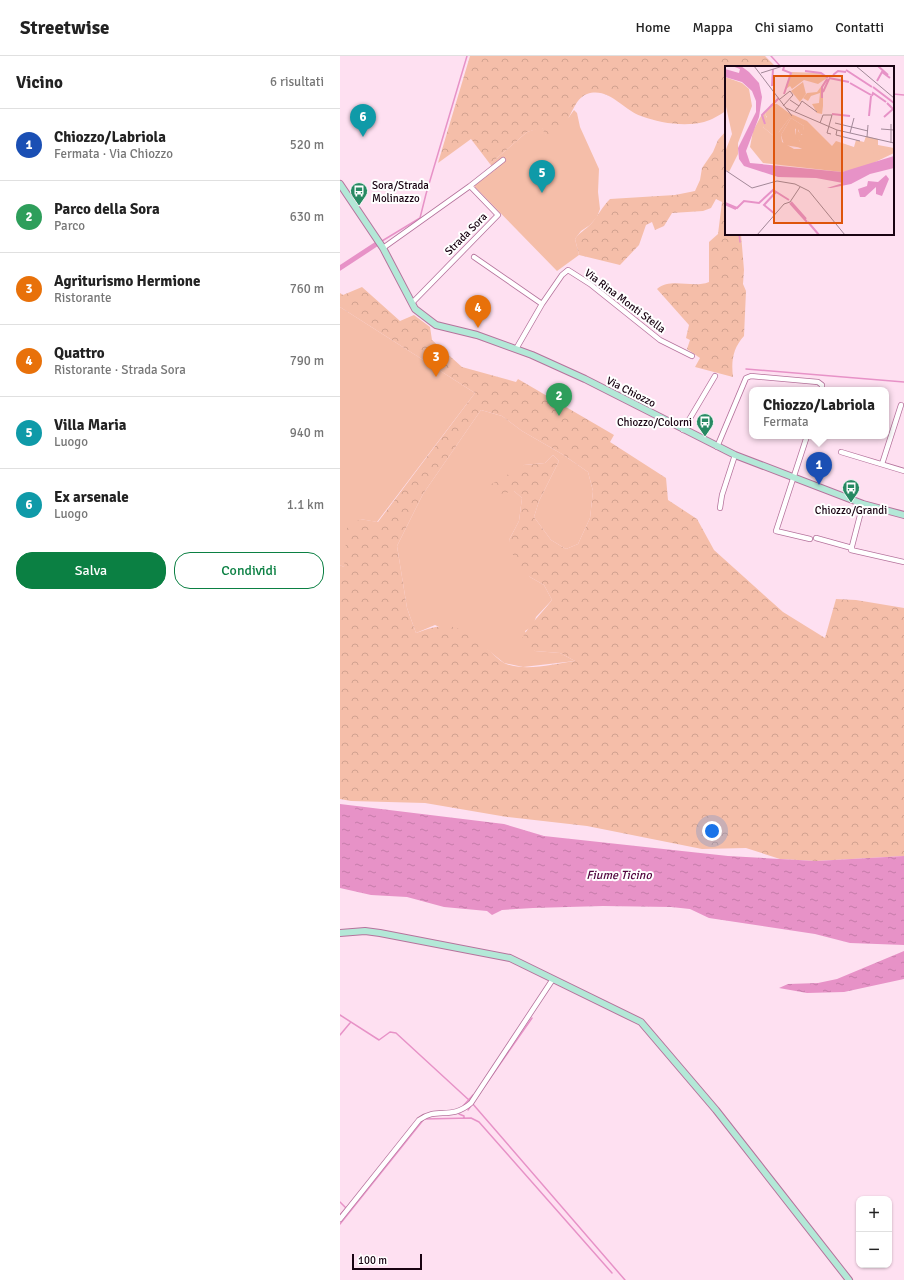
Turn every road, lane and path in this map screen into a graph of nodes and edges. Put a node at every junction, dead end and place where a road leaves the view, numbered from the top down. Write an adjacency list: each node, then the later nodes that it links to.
1 (503, 160): 3 (street)
2 (340, 184): 4 (street)
3 (470, 186): 4 (street); 6 (street, Strada Sora)
4 (383, 248): 6 (street)
5 (474, 257): 7 (street, Strada Sora)
6 (412, 303): 8 (street)
7 (542, 304): 8 (street); 9 (street, Via Rina Monti Stella)
8 (516, 348): 13 (street, Via Chiozzo)
9 (692, 356)
10 (715, 376): 13 (street)
11 (822, 387): 15 (street)
12 (901, 405): 18 (street)
13 (683, 430): 15 (street, Via Chiozzo)
14 (806, 439): 20 (street)
15 (717, 447): 17 (street, Via Chiozzo)
16 (841, 452): 18 (street)
17 (735, 455): 20 (street, Via Chiozzo); 22 (street)
18 (882, 464): 19 (street)
19 (904, 471)
20 (794, 477): 21 (street, Via Chiozzo); 25 (street)
21 (863, 504): 23 (street, Via Chiozzo); 26 (street)
22 (720, 508)
23 (904, 516)
24 (816, 538): 26 (street)
25 (810, 539)
26 (852, 548): 27 (street)
27 (904, 562)
28 (340, 933): 29 (street)
29 (553, 978): 30 (street); 31 (street)
30 (340, 1219)
31 (849, 1280)

